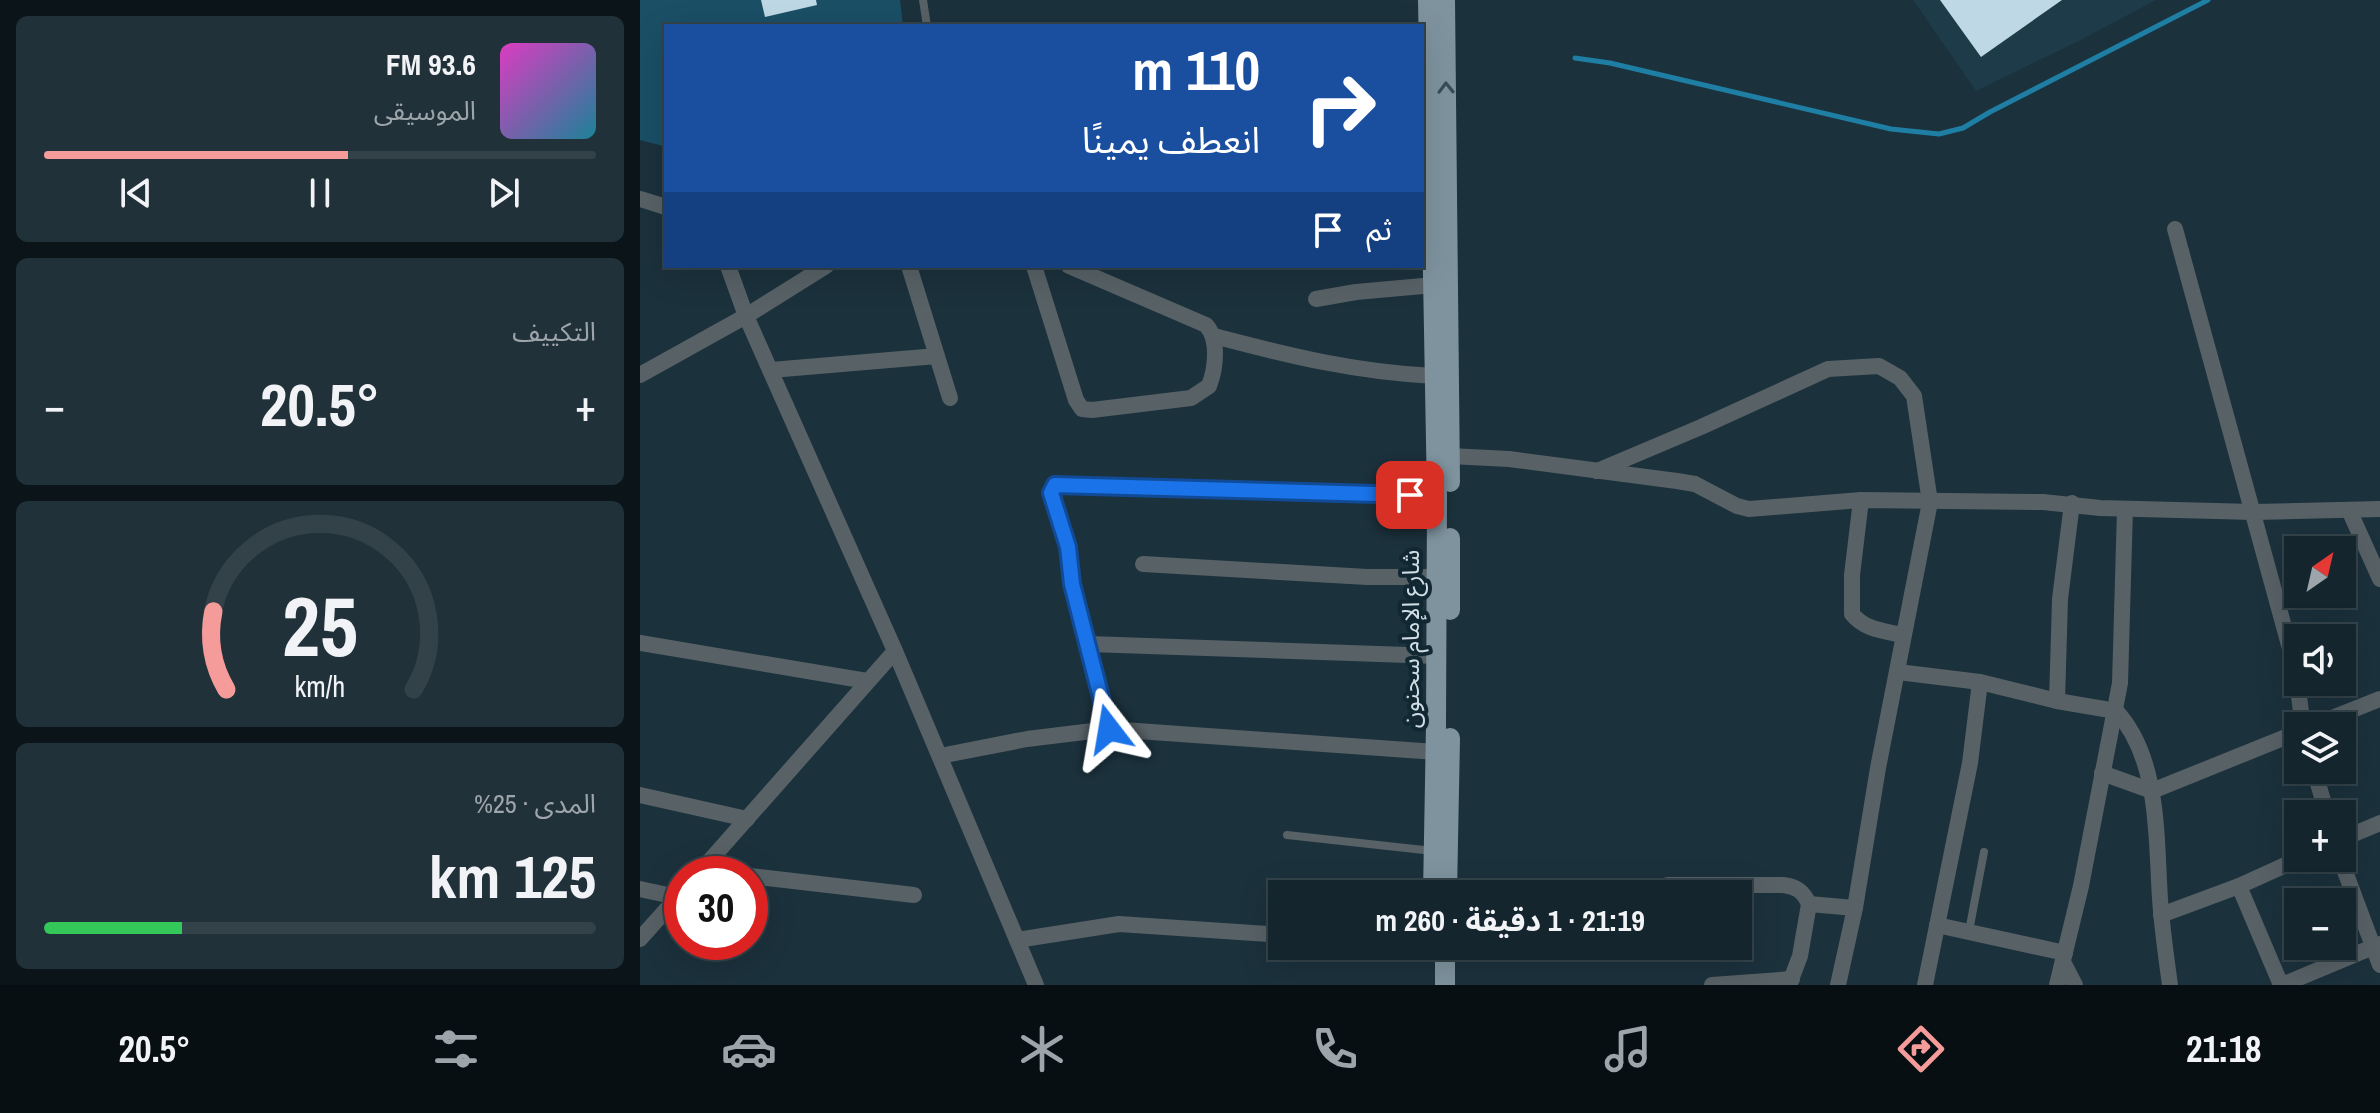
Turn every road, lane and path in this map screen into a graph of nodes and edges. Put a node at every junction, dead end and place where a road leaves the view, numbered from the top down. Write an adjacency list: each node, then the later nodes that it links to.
1 (923, 0): 4 (lane)
2 (1428, 0): 8 (main road, شارع الإمام سحنون)
3 (1445, 0): 8 (main road, شارع الإمام سحنون, one-way to 3)
4 (927, 24)
5 (640, 199): 6 (street)
6 (664, 206)
7 (2175, 229): 32 (street)
8 (1434, 231): 14 (main road, شارع الإمام سحنون)
9 (729, 268): 16 (street)
10 (823, 268): 16 (street)
11 (910, 268): 18 (street)
12 (1035, 268): 17 (street)
13 (1074, 268): 17 (street)
14 (1441, 284): 15 (street); 21 (main road, شارع الإمام سحنون); 23 (main road, شارع الإمام سحنون)
15 (1316, 299)
16 (746, 316): 19 (street); 20 (street)
17 (1214, 336): 21 (street)
18 (937, 356): 19 (street); 22 (street)
19 (771, 370): 39 (street)
20 (640, 375)
21 (1434, 376): 25 (main road, شارع الإمام سحنون)
22 (950, 398)
23 (1450, 456): 24 (street); 67 (main road, شارع الإمام سحنون)
24 (1597, 471): 26 (street); 27 (street)
25 (1437, 496): 34 (main road, شارع الإمام سحنون); 38 (street)
26 (1861, 500): 27 (street); 36 (street)
27 (1930, 502): 28 (street); 36 (street)
28 (2072, 503): 29 (street); 45 (street)
29 (2125, 509): 32 (street); 46 (street)
30 (2380, 509): 31 (street)
31 (2349, 510): 32 (street); 35 (street)
32 (2254, 512): 47 (street)
33 (1143, 564): 34 (street)
34 (1436, 577): 40 (main road, شارع الإمام سحنون)
35 (2380, 579)
36 (1903, 635): 41 (street)
37 (640, 643): 42 (street)
38 (1089, 644): 40 (street); 49 (street)
39 (895, 651): 42 (street); 52 (street)
40 (1437, 656): 51 (main road, شارع الإمام سحنون)
41 (1898, 672): 43 (street); 74 (street)
42 (867, 681): 56 (street)
43 (1980, 682): 45 (street); 77 (street)
44 (2380, 699): 48 (street)
45 (2057, 701): 46 (street)
46 (2116, 711): 53 (street); 54 (street)
47 (2301, 712)
48 (2347, 712)
49 (1109, 729): 51 (street); 52 (street)
50 (2284, 738): 54 (street)
51 (1436, 752): 60 (main road, شارع الإمام سحنون)
52 (940, 756): 81 (street)
53 (2102, 773): 54 (street); 83 (street)
54 (2152, 791): 76 (street)
55 (640, 795): 56 (street)
56 (747, 819): 62 (street)
57 (2380, 823): 58 (street)
58 (2356, 833)
59 (1287, 835): 60 (lane)
60 (1433, 851): 66 (main road, شارع الإمام سحنون)
61 (1984, 852): 78 (lane)
62 (714, 856)
63 (2284, 866): 69 (street)
64 (2346, 872): 82 (street)
65 (768, 878): 72 (street)
66 (1433, 880)
67 (1447, 880)
68 (1752, 886): 73 (street)
69 (2239, 886): 76 (street); 97 (street)
70 (640, 889): 71 (street)
71 (664, 892)
72 (914, 895)
73 (1809, 904): 74 (street); 87 (street)
74 (1855, 908): 92 (street)
75 (664, 912): 80 (street)
76 (2161, 915): 96 (street)
77 (1937, 925): 78 (street); 93 (street)
78 (1969, 931): 83 (street)
79 (1268, 934): 81 (street)
80 (640, 939)
81 (1017, 940): 88 (street)
82 (2376, 946): 86 (street); 97 (street)
83 (2064, 958): 94 (street); 95 (street)
84 (1431, 960): 89 (main road)
85 (1445, 960): 90 (main road)
86 (2380, 965)
87 (1791, 982): 91 (street)
88 (1036, 985)
89 (1432, 985)
90 (1445, 985)
91 (1712, 985)
92 (1838, 985)
93 (1925, 985)
94 (2057, 985)
95 (2075, 985)
96 (2170, 985)
97 (2282, 985)

